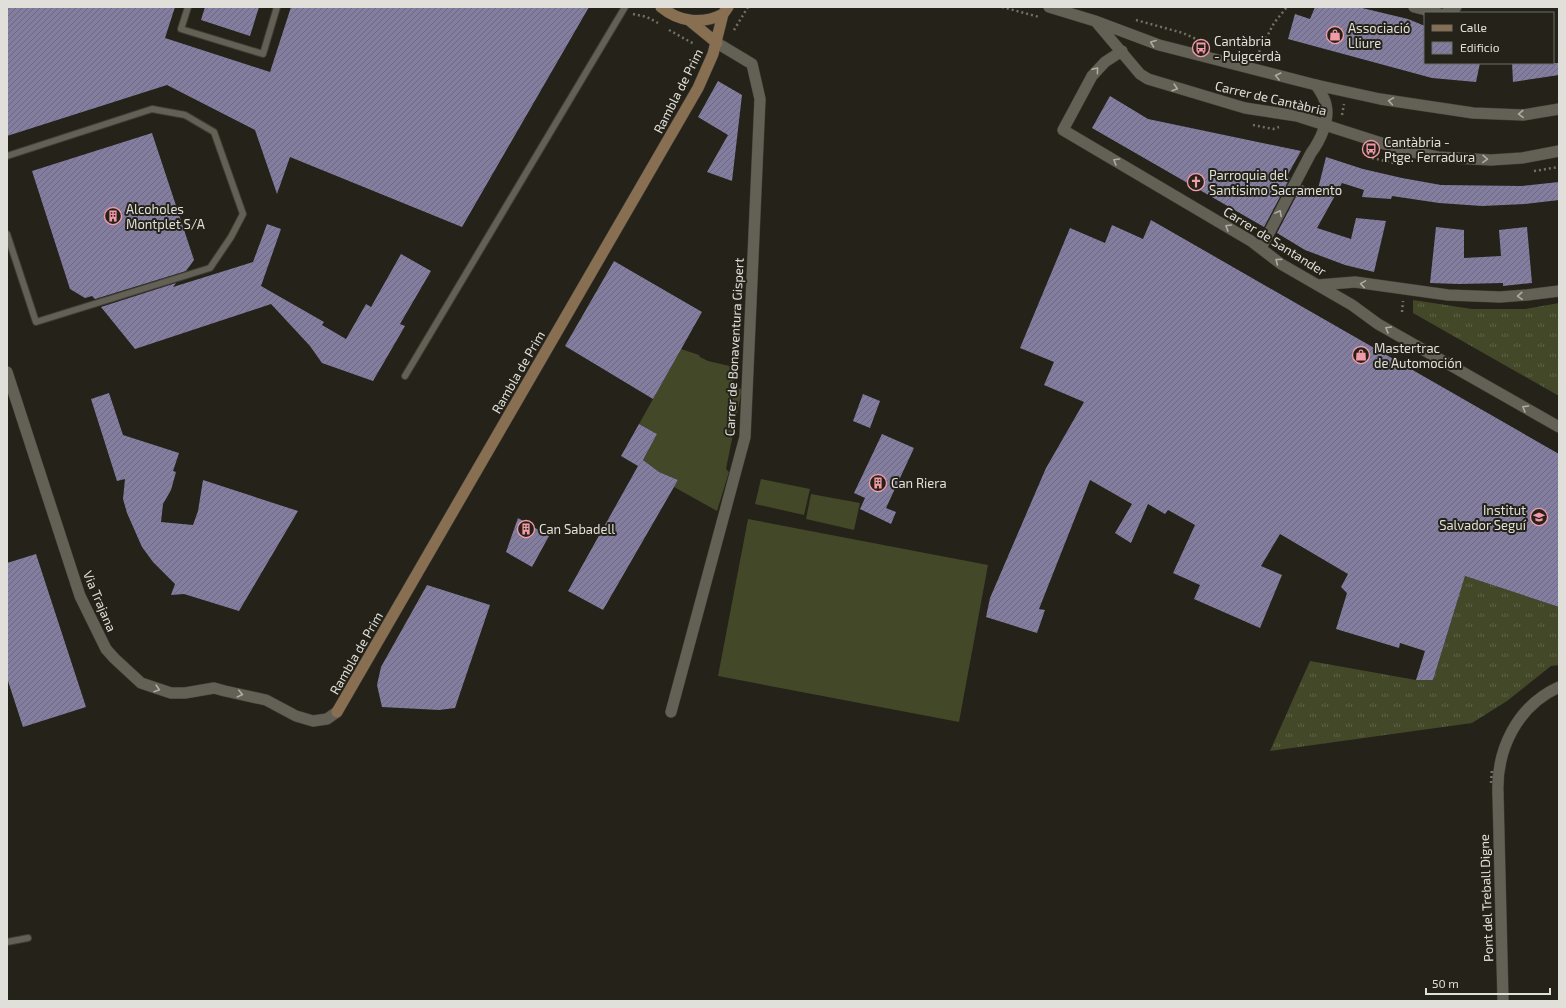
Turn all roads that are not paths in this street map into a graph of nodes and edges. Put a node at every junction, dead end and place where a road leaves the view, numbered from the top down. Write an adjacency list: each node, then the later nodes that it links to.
1 (188, 7): 2 (lane)
2 (277, 7)
3 (625, 7): 23 (lane)
4 (661, 7): 9 (main road)
5 (1049, 7): 10 (street, Carrer de Cantàbria)
6 (1414, 7): 8 (street)
7 (725, 10): 9 (main road); 11 (main road, Rambla de Prim)
8 (1434, 12)
9 (690, 21): 11 (main road)
10 (1096, 21): 12 (street, Carrer de Cantàbria); 13 (street, Carrer de Cantàbria, one-way to 10)
11 (717, 43): 26 (main road, Rambla de Prim); 27 (street, Carrer de Bonaventura Gispert)
12 (1122, 51): 15 (street, Carrer de Cantàbria, one-way to 15); 19 (street, Carrer de Santander, one-way to 12)
13 (1316, 85): 14 (street, Carrer de Cantàbria, one-way to 13); 15 (street)
14 (1559, 109)
15 (1324, 124): 16 (street, Carrer de Cantàbria, one-way to 16); 19 (street, one-way to 15)
16 (1559, 151)
17 (7, 156): 18 (lane)
18 (7, 234)
19 (1261, 248): 20 (street, Carrer de Santander, one-way to 19)
20 (1318, 285): 21 (street, one-way to 20); 24 (street, Carrer de Santander, one-way to 20)
21 (1559, 291)
22 (7, 372): 26 (street, Via Trajana, one-way to 26)
23 (405, 376)
24 (1559, 427)
25 (1559, 687): 30 (street, Pont del Treball Digne, bridge)
26 (338, 712)
27 (671, 712)
28 (28, 938): 29 (lane)
29 (7, 942)
30 (1503, 1001)

